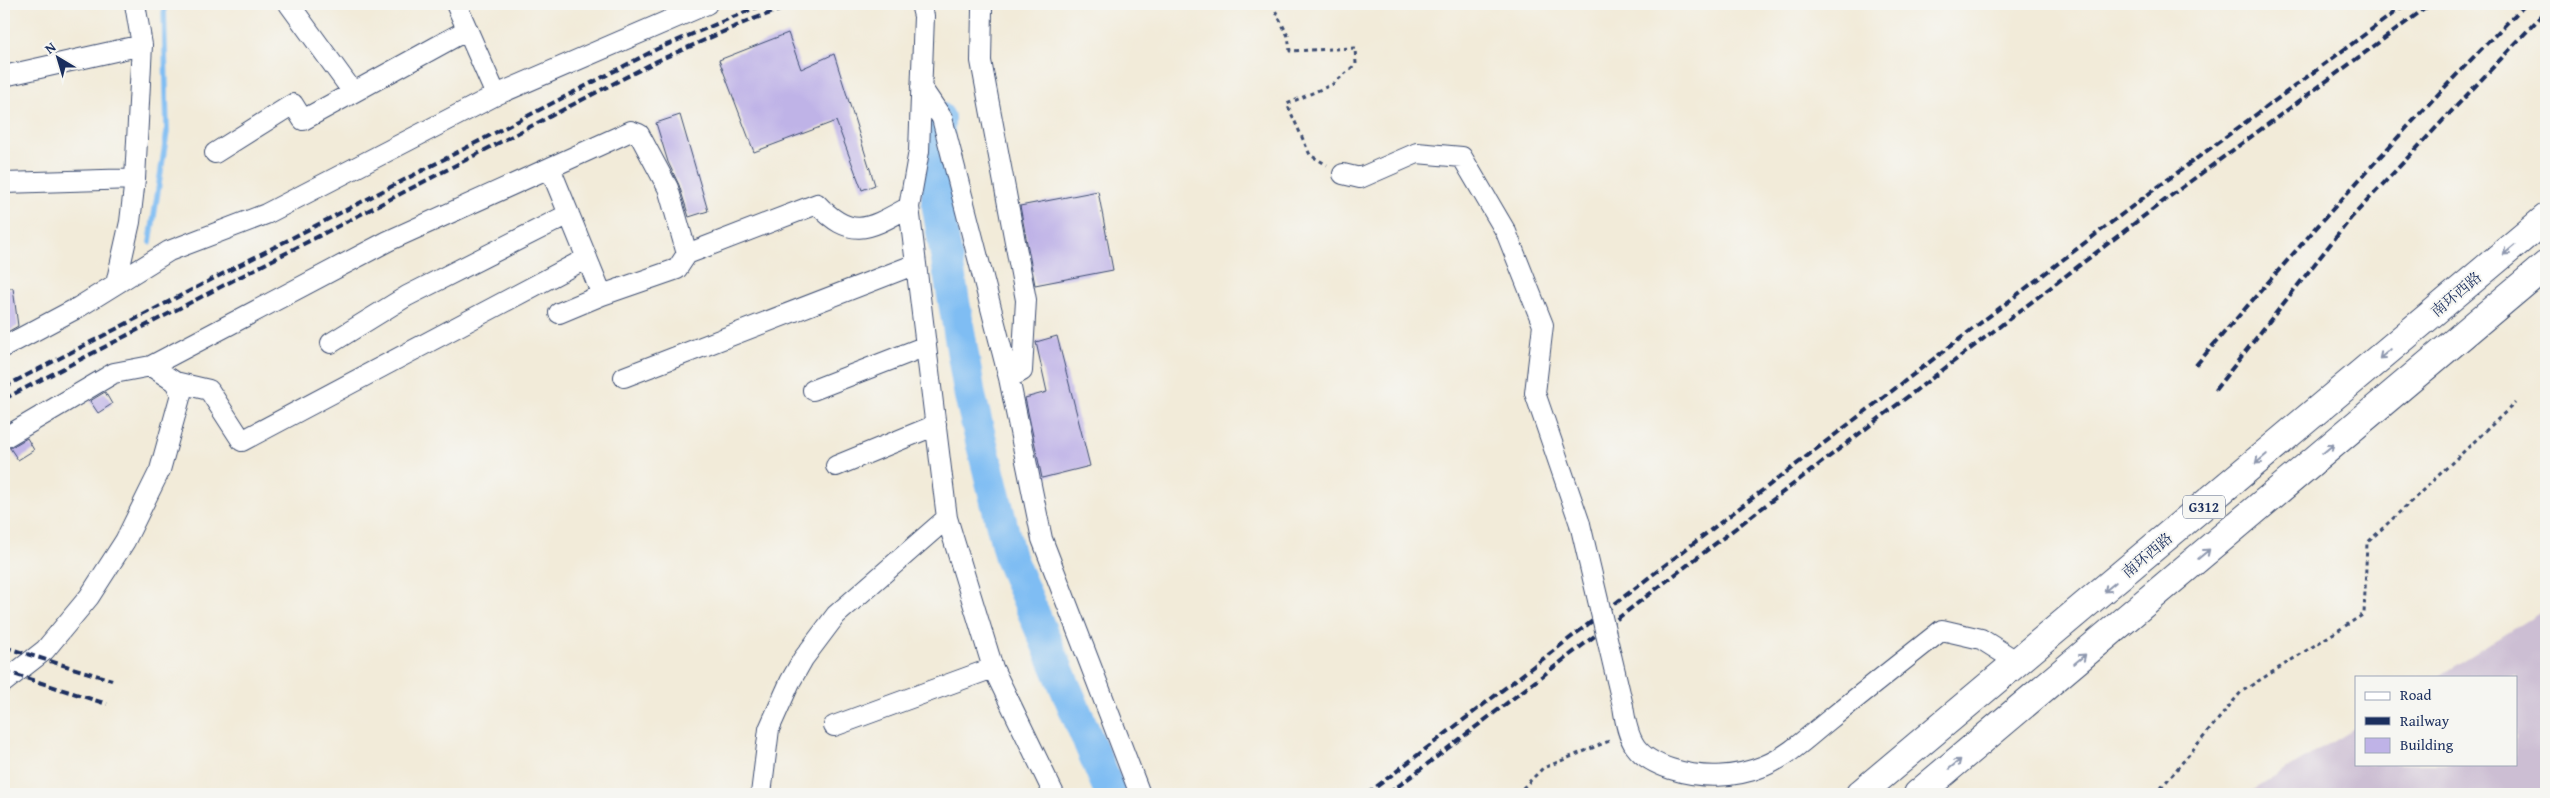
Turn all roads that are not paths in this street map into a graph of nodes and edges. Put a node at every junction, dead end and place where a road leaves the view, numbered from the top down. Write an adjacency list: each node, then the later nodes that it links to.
1 (135, 4): 9 (street)
2 (289, 4): 12 (street)
3 (456, 4): 8 (street)
4 (707, 4): 7 (street)
5 (921, 4): 11 (street)
6 (982, 8): 34 (street)
7 (683, 9): 13 (street)
8 (467, 30): 12 (street); 13 (street)
9 (142, 45): 10 (street); 17 (street)
10 (4, 76)
11 (921, 87): 19 (street); 34 (street)
12 (353, 92): 14 (street)
13 (496, 95): 26 (street)
14 (215, 153)
15 (550, 168): 20 (street); 22 (street); 32 (street)
16 (1343, 174): 41 (street, bridge)
17 (135, 179): 18 (street); 26 (street)
18 (4, 183)
19 (909, 207): 22 (street); 24 (street)
20 (569, 214): 23 (street); 29 (street)
21 (2546, 218): 41 (highway, 南环西路 / G312, one-way to 41)
22 (687, 254): 27 (street)
23 (587, 258): 27 (street); 35 (street)
24 (916, 264): 30 (street); 33 (street)
25 (2546, 265): 49 (highway, G312, one-way to 25)
26 (116, 284): 31 (street)
27 (602, 295): 28 (street)
28 (559, 314)
29 (331, 342)
30 (926, 346): 36 (street); 37 (street)
31 (4, 347)
32 (151, 366): 35 (street); 38 (street)
33 (624, 377)
34 (1009, 378): 47 (street)
35 (175, 382): 43 (street)
36 (812, 390)
37 (936, 424): 39 (street); 40 (street)
38 (4, 438)
39 (836, 466)
40 (947, 518): 42 (street); 45 (street)
41 (2019, 664): 48 (highway, 南环西路 / G312)
42 (993, 668): 44 (street); 46 (street)
43 (4, 682)
44 (834, 726)
45 (761, 794)
46 (1054, 794)
47 (1140, 794)
48 (1860, 794)
49 (1918, 794)

